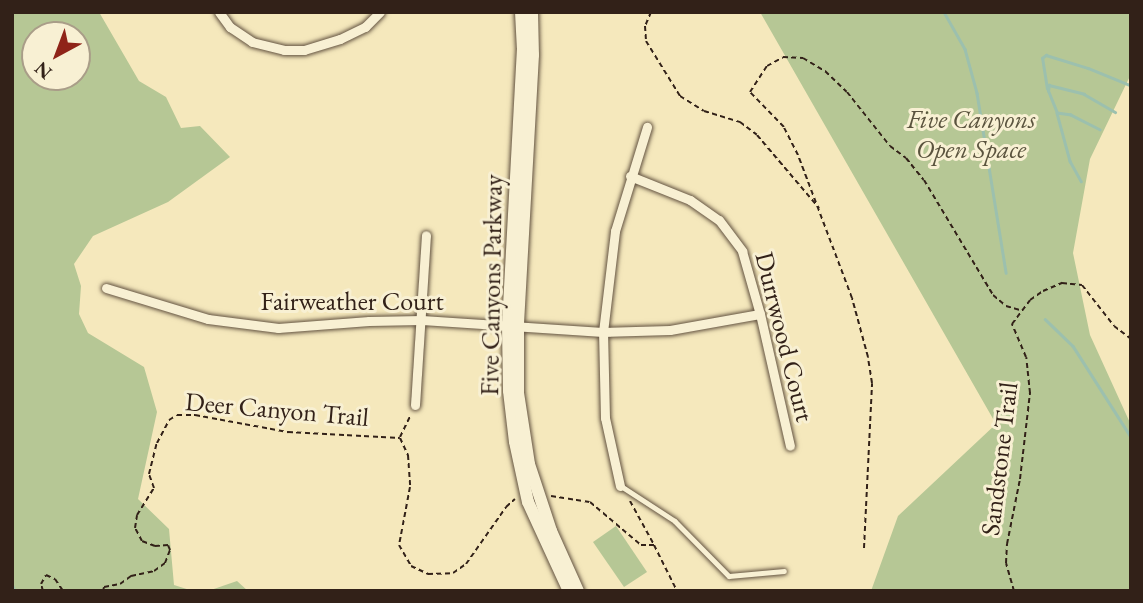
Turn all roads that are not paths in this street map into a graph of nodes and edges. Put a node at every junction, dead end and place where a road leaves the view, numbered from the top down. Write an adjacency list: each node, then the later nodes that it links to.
1 (219, 12): 2 (street)
2 (380, 12)
3 (521, 12): 11 (main road, Five Canyons Parkway)
4 (532, 12): 11 (main road, Five Canyons Parkway)
5 (647, 127): 6 (street)
6 (630, 176): 9 (street, Durrwood Court); 12 (street)
7 (426, 235): 10 (street)
8 (106, 288): 10 (street, Fairweather Court)
9 (760, 314): 12 (street, Fairweather Court); 14 (street, Durrwood Court)
10 (422, 320): 11 (street, Fairweather Court); 13 (street)
11 (513, 327): 12 (street, Fairweather Court); 16 (main road, Five Canyons Parkway)
12 (603, 332): 15 (street)
13 (415, 405)
14 (790, 446)
15 (620, 486): 17 (lane)
16 (534, 500): 18 (main road, Five Canyons Parkway); 19 (main road, Five Canyons Parkway)
17 (784, 571)
18 (569, 591)
19 (578, 591)

